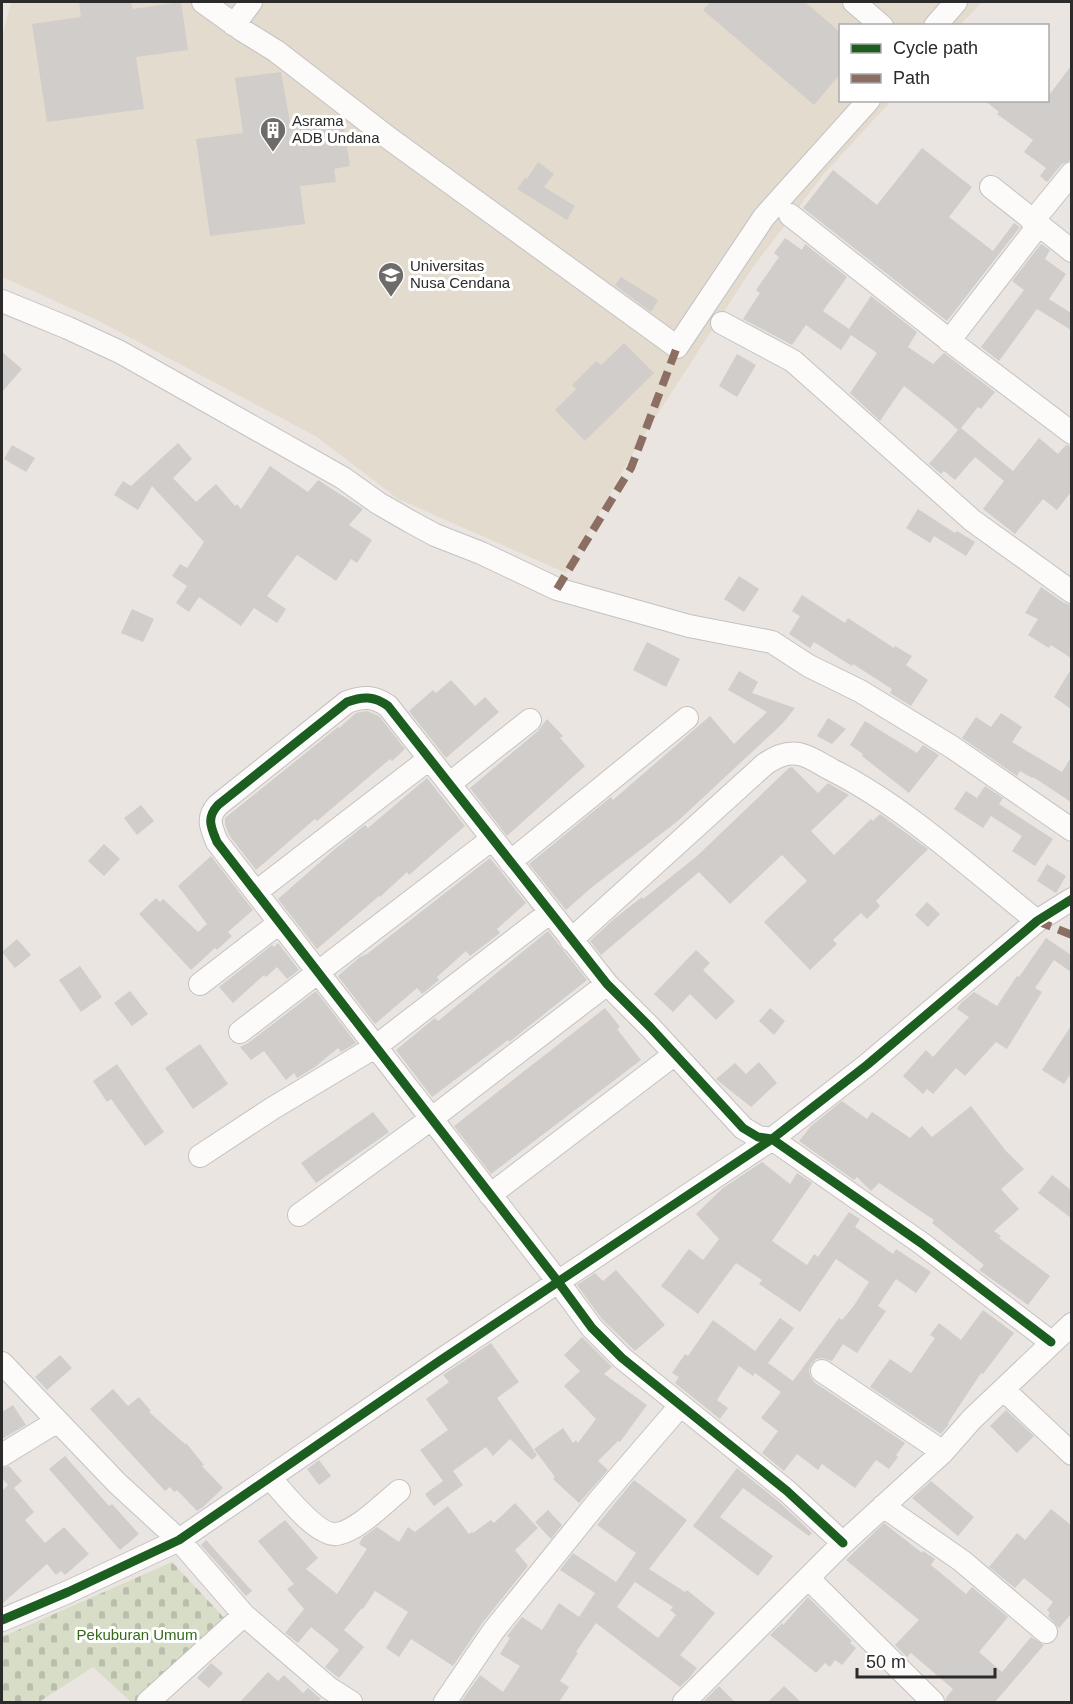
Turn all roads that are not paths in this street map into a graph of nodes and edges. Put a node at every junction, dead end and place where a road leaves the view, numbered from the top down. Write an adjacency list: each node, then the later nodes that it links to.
1 (203, 2): 7 (street)
2 (250, 2): 7 (street)
3 (854, 2): 5 (street)
4 (956, 2): 6 (street)
5 (880, 24)
6 (937, 24)
7 (234, 25): 8 (street)
8 (866, 102)
9 (1071, 173): 12 (street)
10 (991, 187): 12 (street)
11 (790, 215): 16 (street)
12 (1035, 224): 13 (street); 16 (street)
13 (1071, 251)
14 (2, 301): 23 (street)
15 (722, 323): 18 (street)
16 (949, 341): 17 (street)
17 (1071, 433)
18 (1071, 592)
19 (687, 718): 25 (street)
20 (530, 720): 22 (street)
21 (429, 759): 22 (street); 26 (street); 26 (street)
22 (449, 784): 24 (street)
23 (1071, 830)
24 (492, 839): 25 (street); 32 (street)
25 (510, 862): 28 (street)
26 (255, 892): 30 (street)
27 (1071, 899): 29 (street)
28 (549, 913): 31 (street); 36 (street)
29 (1037, 921): 31 (street); 39 (street)
30 (279, 923): 32 (street); 33 (street)
31 (571, 940): 34 (street)
32 (317, 973): 35 (street); 36 (street)
33 (200, 984)
34 (607, 984): 37 (street); 38 (street)
35 (240, 1032)
36 (375, 1047): 38 (street); 40 (street)
37 (675, 1054): 39 (street); 41 (street)
38 (430, 1119): 41 (street); 42 (street)
39 (772, 1139): 43 (street); 45 (street)
40 (200, 1156)
41 (490, 1196): 43 (street)
42 (299, 1215)
43 (559, 1282): 49 (street); 54 (street)
44 (1071, 1324): 45 (street)
45 (1051, 1342): 48 (street)
46 (2, 1363): 50 (street)
47 (822, 1371): 51 (street)
48 (1004, 1390): 51 (street); 52 (street)
49 (680, 1406): 58 (street); 66 (street)
50 (56, 1422): 53 (street); 57 (street)
51 (943, 1452): 56 (street)
52 (1071, 1454)
53 (2, 1455)
54 (270, 1478): 55 (street); 57 (street)
55 (399, 1491)
56 (883, 1506): 58 (street); 62 (street)
57 (179, 1540): 60 (street); 61 (street)
58 (843, 1543): 59 (street)
59 (809, 1579): 67 (street); 68 (street)
60 (244, 1615): 63 (street); 64 (street)
61 (2, 1620)
62 (1046, 1632)
63 (324, 1695): 65 (street)
64 (148, 1702)
65 (351, 1702)
66 (446, 1702)
67 (684, 1702)
68 (933, 1702)

